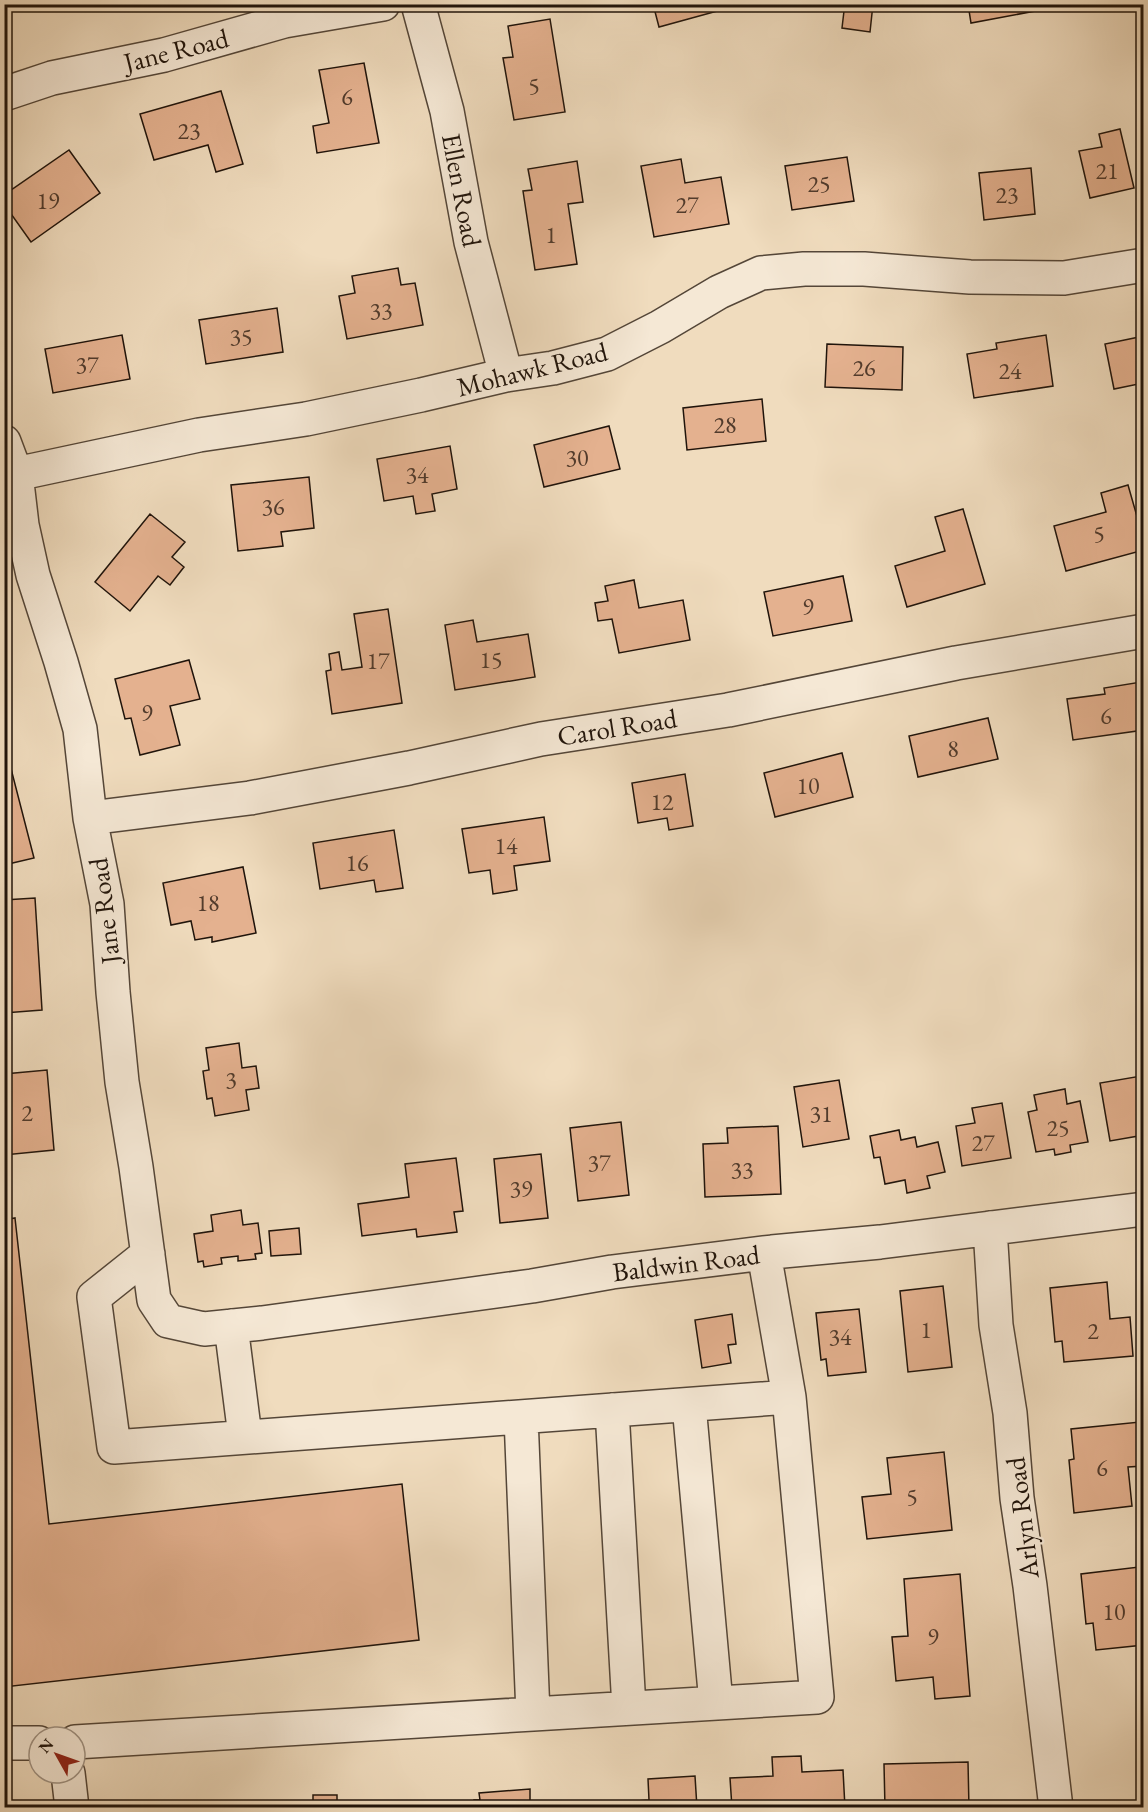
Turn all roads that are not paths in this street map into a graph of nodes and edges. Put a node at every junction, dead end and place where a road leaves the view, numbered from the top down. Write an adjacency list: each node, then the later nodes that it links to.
1 (383, 4): 3 (street, Jane Road)
2 (418, 4): 5 (street, Ellen Road)
3 (4, 94)
4 (1143, 265): 5 (street, Mohawk Road)
5 (506, 375): 7 (street, Mohawk Road)
6 (4, 442): 7 (street, Jane Road)
7 (16, 474): 9 (street, Jane Road)
8 (1143, 631): 9 (street, Carol Road)
9 (90, 818): 13 (street, Jane Road)
10 (1143, 1209): 11 (street, Baldwin Road)
11 (990, 1228): 12 (street, Baldwin Road); 28 (street, Arlyn Road)
12 (764, 1253): 14 (street, Baldwin Road); 15 (street)
13 (148, 1254): 14 (street, Jane Road); 19 (street)
14 (231, 1326): 19 (street)
15 (789, 1397): 16 (street); 20 (street)
16 (689, 1405): 17 (street); 20 (street)
17 (612, 1410): 18 (street); 21 (street)
18 (521, 1417): 19 (street); 22 (street)
19 (245, 1437)
20 (716, 1703): 21 (street)
21 (629, 1708): 22 (street)
22 (533, 1714): 23 (street)
23 (87, 1741)
24 (4, 1743): 25 (street)
25 (27, 1743)
26 (69, 1785): 27 (street)
27 (72, 1808)
28 (1056, 1808)

